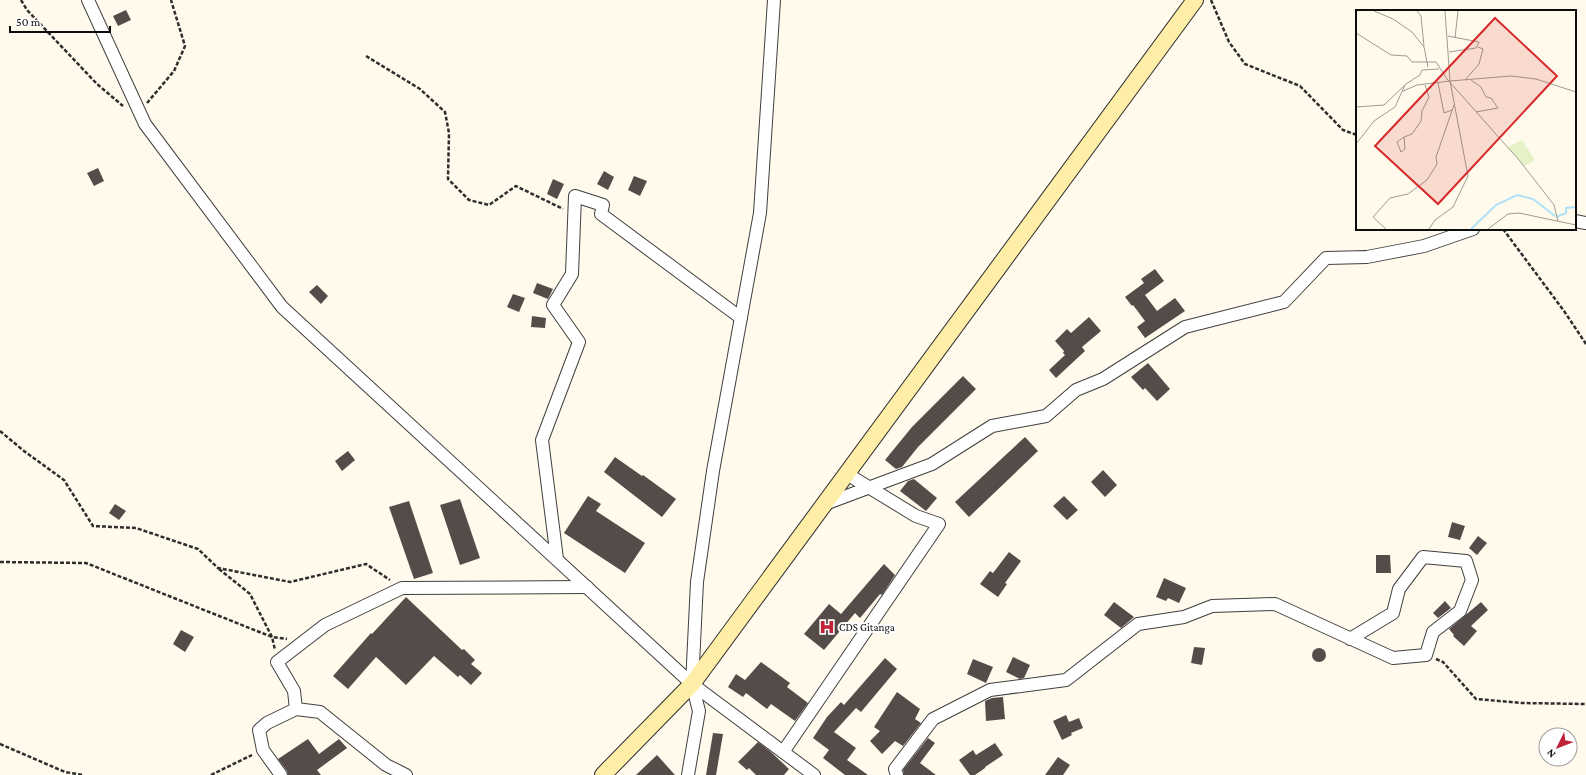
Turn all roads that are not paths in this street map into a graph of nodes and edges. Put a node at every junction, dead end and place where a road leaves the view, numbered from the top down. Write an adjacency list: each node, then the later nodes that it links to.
1 (88, 0): 11 (street)
2 (774, 0): 7 (street)
3 (1195, 0): 8 (main road)
4 (1576, 221): 5 (street)
5 (1586, 223)
6 (1470, 230): 9 (street)
7 (741, 318): 11 (street); 14 (street)
8 (847, 474): 9 (street); 10 (main road)
9 (869, 488): 10 (street); 16 (street)
10 (825, 504): 14 (main road)
11 (557, 559): 12 (street)
12 (587, 587): 14 (street); 15 (street)
13 (1350, 639): 13 (street); 22 (street)
14 (692, 684): 16 (street); 19 (main road); 20 (street)
15 (296, 709): 17 (street); 18 (street)
16 (783, 752): 21 (street)
17 (281, 775)
18 (406, 775)
19 (603, 775)
20 (688, 775)
21 (814, 775)
22 (898, 775)

